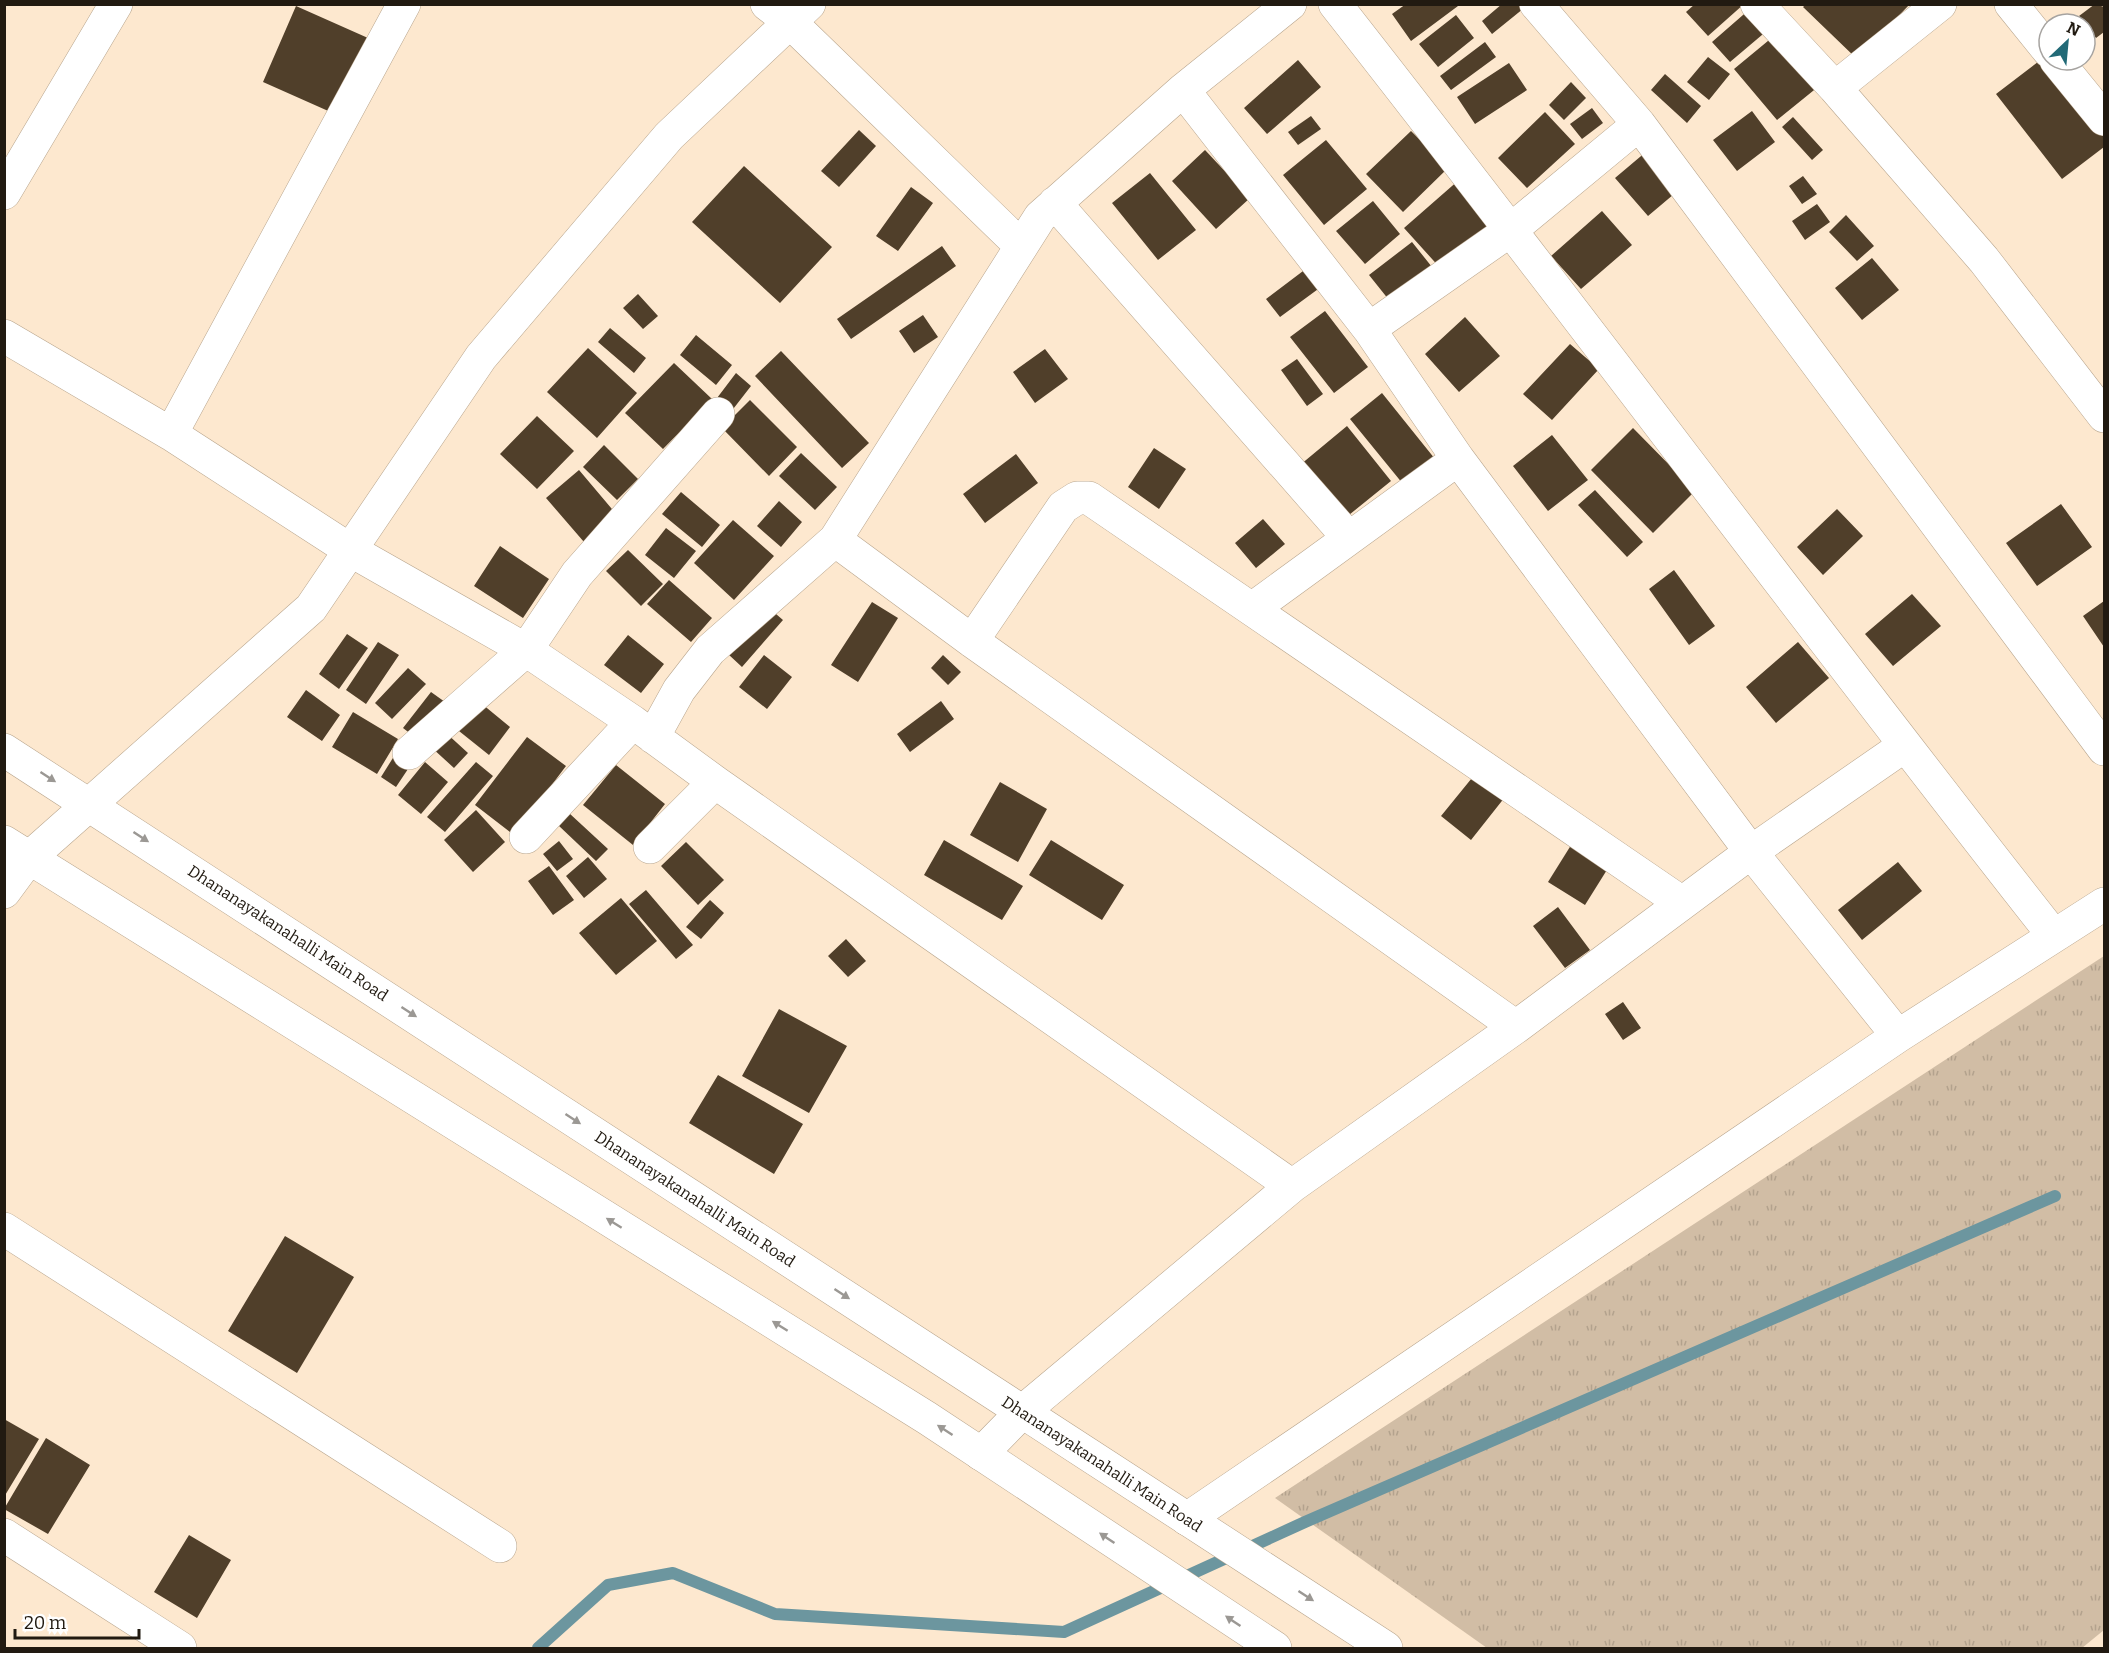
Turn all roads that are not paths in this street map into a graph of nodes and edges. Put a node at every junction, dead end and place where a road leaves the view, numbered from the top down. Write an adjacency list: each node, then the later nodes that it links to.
1 (116, 4): 16 (street)
2 (404, 4): 24 (street)
3 (1290, 4): 13 (street)
4 (1335, 4): 18 (street)
5 (1536, 4): 15 (street)
6 (1757, 4): 12 (street)
7 (1940, 4): 12 (street)
8 (2011, 4): 10 (street)
9 (789, 10): 19 (street); 28 (street)
10 (2037, 36)
11 (2069, 72): 14 (street)
12 (1834, 88): 23 (street)
13 (1183, 90): 17 (street); 20 (street)
14 (2098, 98)
15 (1639, 124): 18 (street); 34 (street)
16 (4, 193)
17 (1055, 202): 19 (street); 26 (street)
18 (1512, 229): 20 (street); 33 (street)
19 (1020, 245): 27 (street)
20 (1369, 328): 25 (street)
21 (4, 336): 24 (street)
22 (718, 414): 31 (street)
23 (2104, 416)
24 (171, 434): 28 (street)
25 (1458, 459): 26 (street); 42 (street)
26 (1348, 537): 29 (street)
27 (835, 540): 30 (street); 32 (street)
28 (350, 550): 31 (street); 38 (street)
29 (1252, 609): 30 (street); 44 (street)
30 (972, 641): 47 (street)
31 (526, 650): 32 (street); 36 (street)
32 (643, 729): 37 (street); 39 (street)
33 (1904, 746): 42 (street); 46 (street)
34 (2104, 749)
35 (4, 750): 38 (street, Dhananayakanahalli Main Road, one-way to 38)
36 (409, 753)
37 (715, 782): 40 (street); 49 (street)
38 (92, 805): 41 (street); 51 (street, Dhananayakanahalli Main Road, one-way to 51)
39 (526, 837)
40 (650, 847)
41 (17, 850): 43 (street); 52 (street, one-way to 41)
42 (1751, 852): 44 (street); 48 (street)
43 (4, 892)
44 (1682, 903): 47 (street)
45 (2104, 904): 46 (street)
46 (2054, 936): 48 (street)
47 (1516, 1027): 49 (street)
48 (1898, 1036): 53 (street)
49 (1292, 1186): 51 (street)
50 (4, 1229): 55 (street)
51 (1022, 1412): 52 (street); 53 (street, Dhananayakanahalli Main Road)
52 (981, 1454): 57 (street, one-way to 52)
53 (1188, 1519): 58 (street, Dhananayakanahalli Main Road, one-way to 58)
54 (4, 1535): 56 (street)
55 (500, 1546)
56 (180, 1648)
57 (1275, 1648)
58 (1386, 1648)

